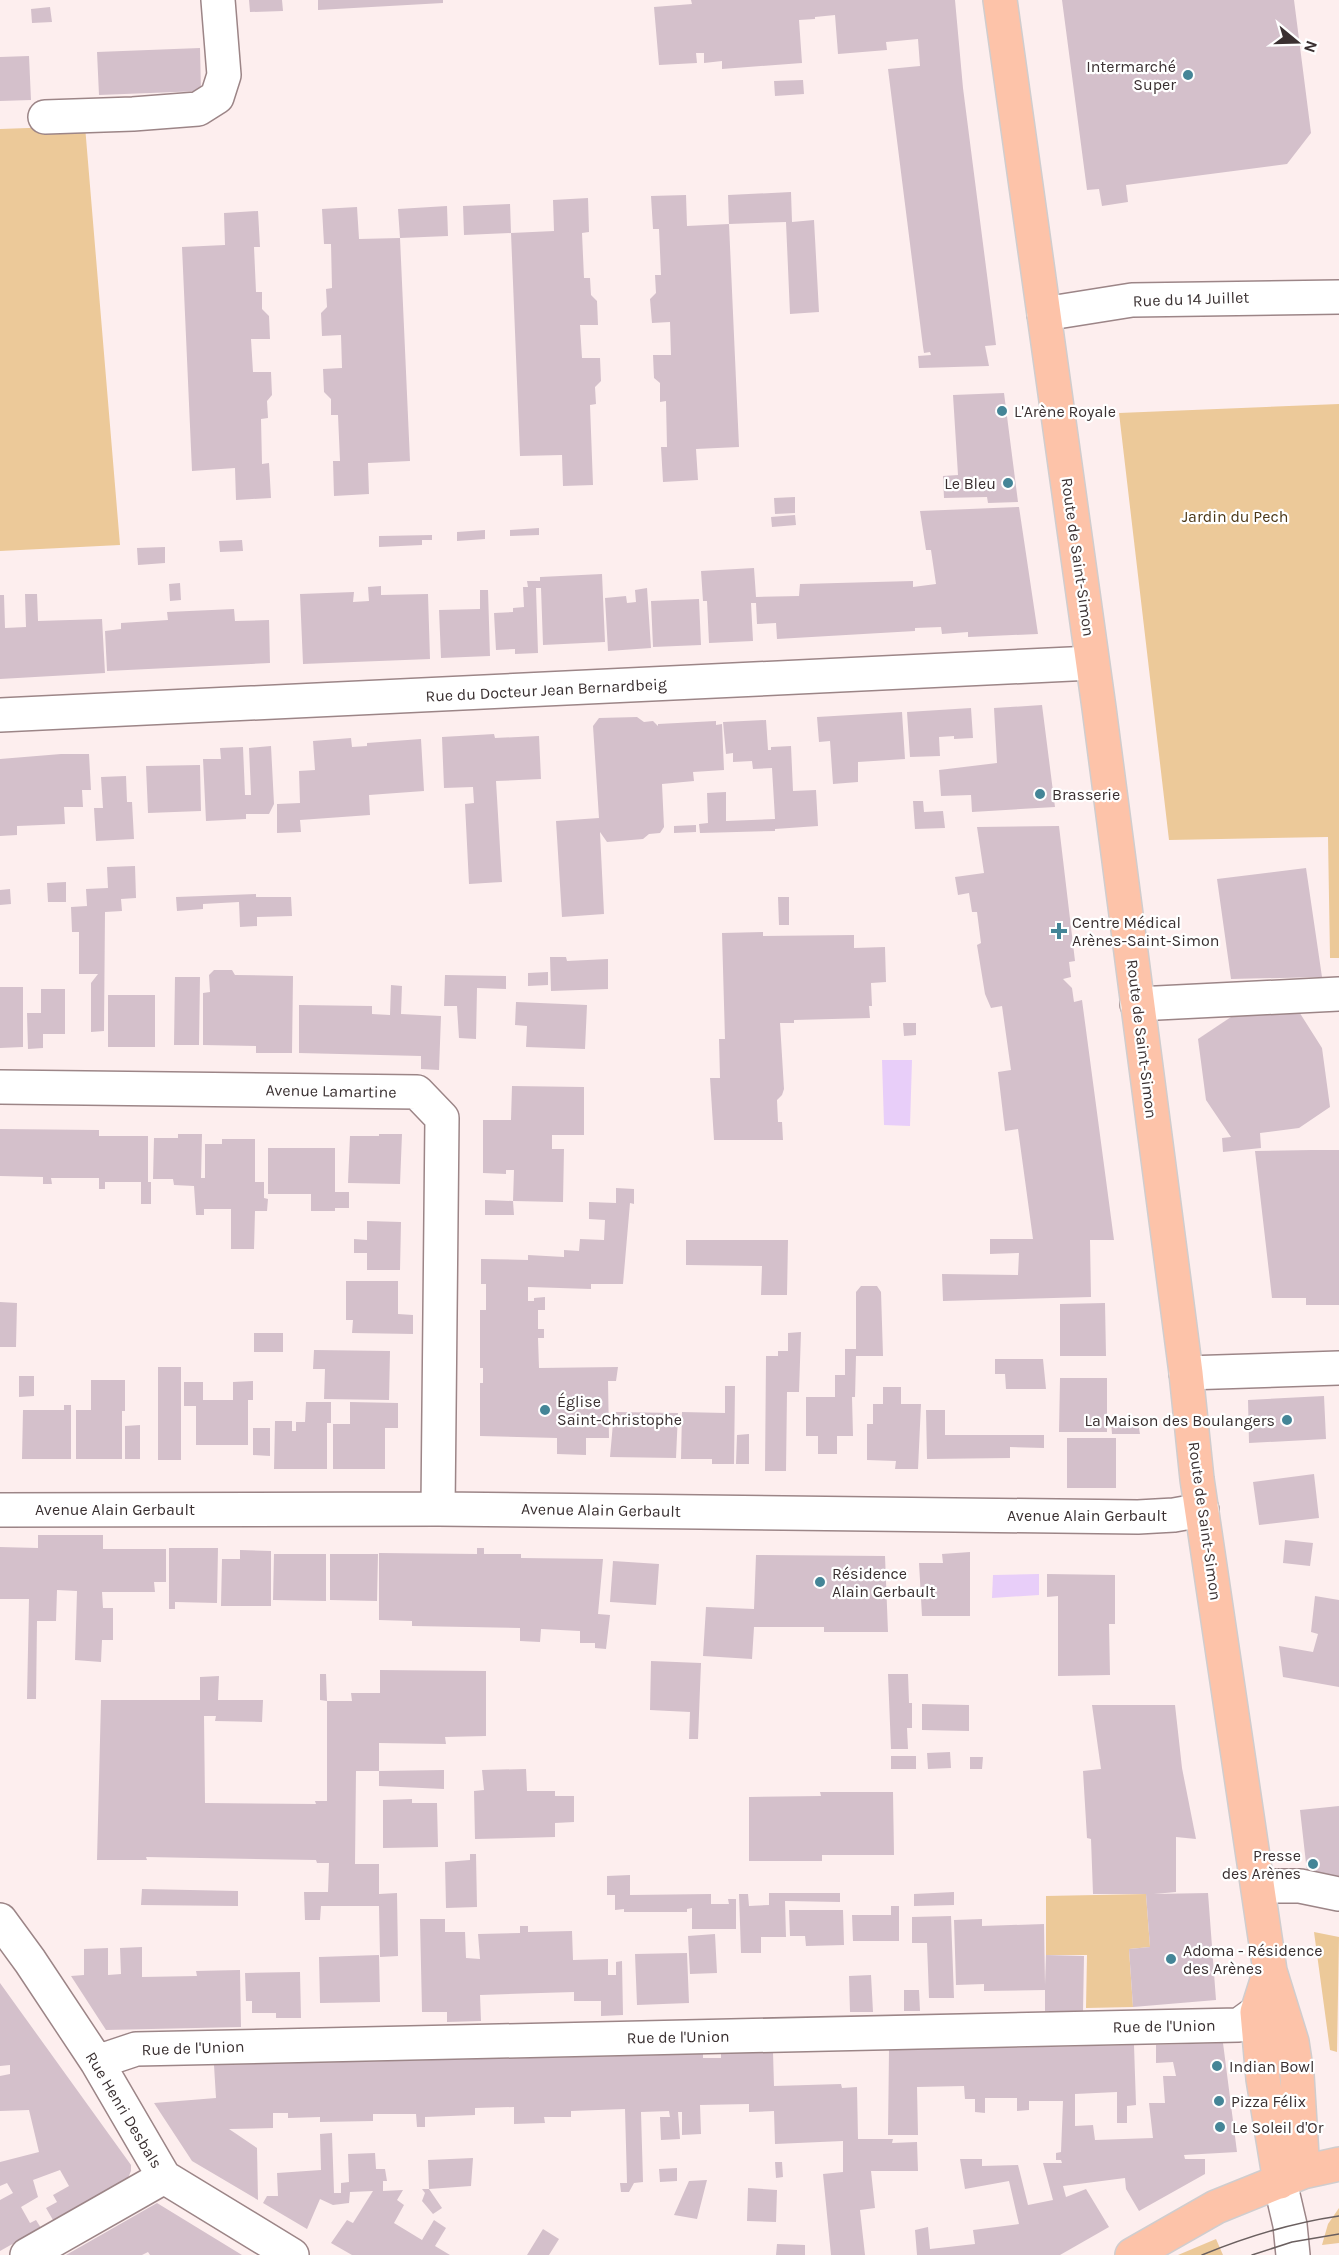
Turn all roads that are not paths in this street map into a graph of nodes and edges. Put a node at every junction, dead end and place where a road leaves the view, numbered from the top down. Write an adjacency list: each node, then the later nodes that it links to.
1 (218, 0): 3 (street)
2 (1000, 0): 5 (main road, Route de Saint-Simon)
3 (45, 117)
4 (1339, 297): 5 (street, Rue du 14 Juillet)
5 (1044, 314): 6 (main road, Route de Saint-Simon)
6 (1092, 663): 7 (street, Rue du Docteur Jean Bernardbeig); 9 (main road, Route de Saint-Simon)
7 (0, 715)
8 (1339, 993): 9 (street)
9 (1137, 1004): 12 (main road, Route de Saint-Simon)
10 (0, 1087): 13 (street, Avenue Lamartine)
11 (1339, 1368): 12 (street)
12 (1186, 1373): 15 (main road, Route de Saint-Simon)
13 (438, 1509): 14 (street, Avenue Alain Gerbault); 15 (street, Avenue Alain Gerbault)
14 (0, 1510)
15 (1202, 1510): 16 (main road, Route de Saint-Simon)
16 (1259, 1886): 17 (street); 19 (main road, Route de Saint-Simon)
17 (1339, 1894)
18 (0, 1920): 21 (street, Rue Henri Desbals)
19 (1270, 1971): 20 (main road, Route de Saint-Simon); 24 (main road, Route de Saint-Simon)
20 (1257, 2012): 21 (street, Rue de l'Union); 24 (main road, Route de Saint-Simon)
21 (97, 2062): 23 (street, Rue Henri Desbals)
22 (1339, 2164): 24 (main road)
23 (164, 2177): 26 (street); 27 (street, Rue Henri Desbals)
24 (1291, 2177): 25 (street); 28 (main road)
25 (1292, 2240)
26 (27, 2255)
27 (292, 2255)
28 (1132, 2255)

